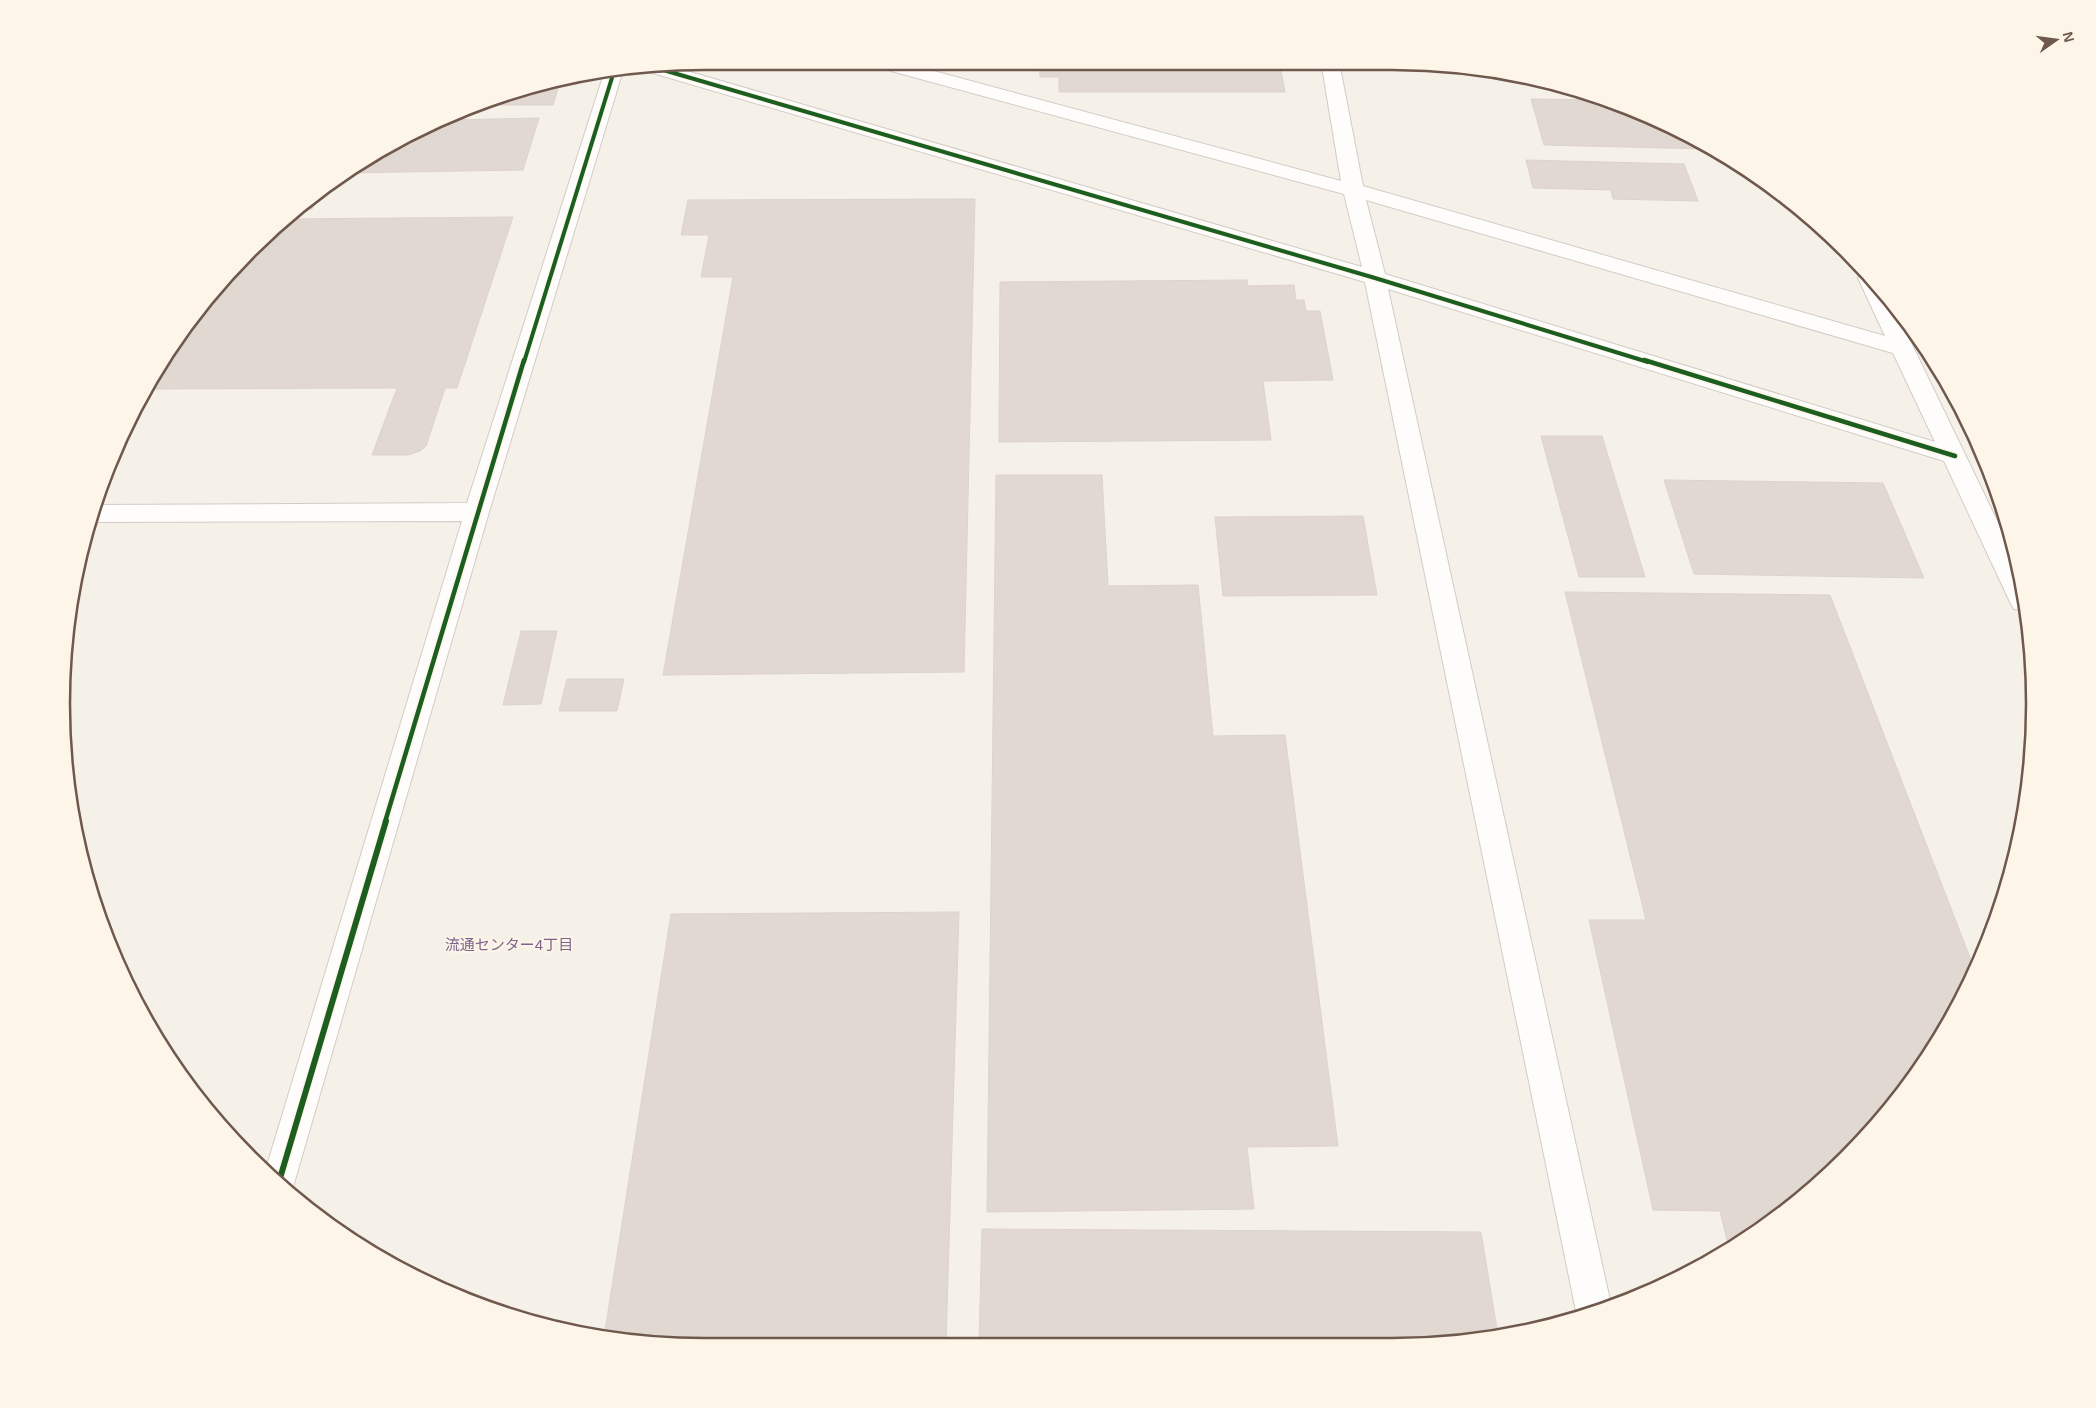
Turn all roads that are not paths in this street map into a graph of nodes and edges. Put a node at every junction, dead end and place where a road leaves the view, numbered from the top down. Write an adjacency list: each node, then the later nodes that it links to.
1 (909, 70): 5 (street)
2 (1333, 70): 5 (street)
3 (666, 71): 6 (street)
4 (612, 76): 10 (street)
5 (1353, 190): 6 (street); 8 (street)
6 (1375, 278): 9 (street); 14 (street)
7 (1879, 298): 8 (street)
8 (1904, 350): 9 (street)
9 (1955, 456): 12 (street)
10 (477, 512): 11 (street); 13 (street)
11 (100, 514)
12 (2014, 581)
13 (281, 1176)
14 (1593, 1305)

